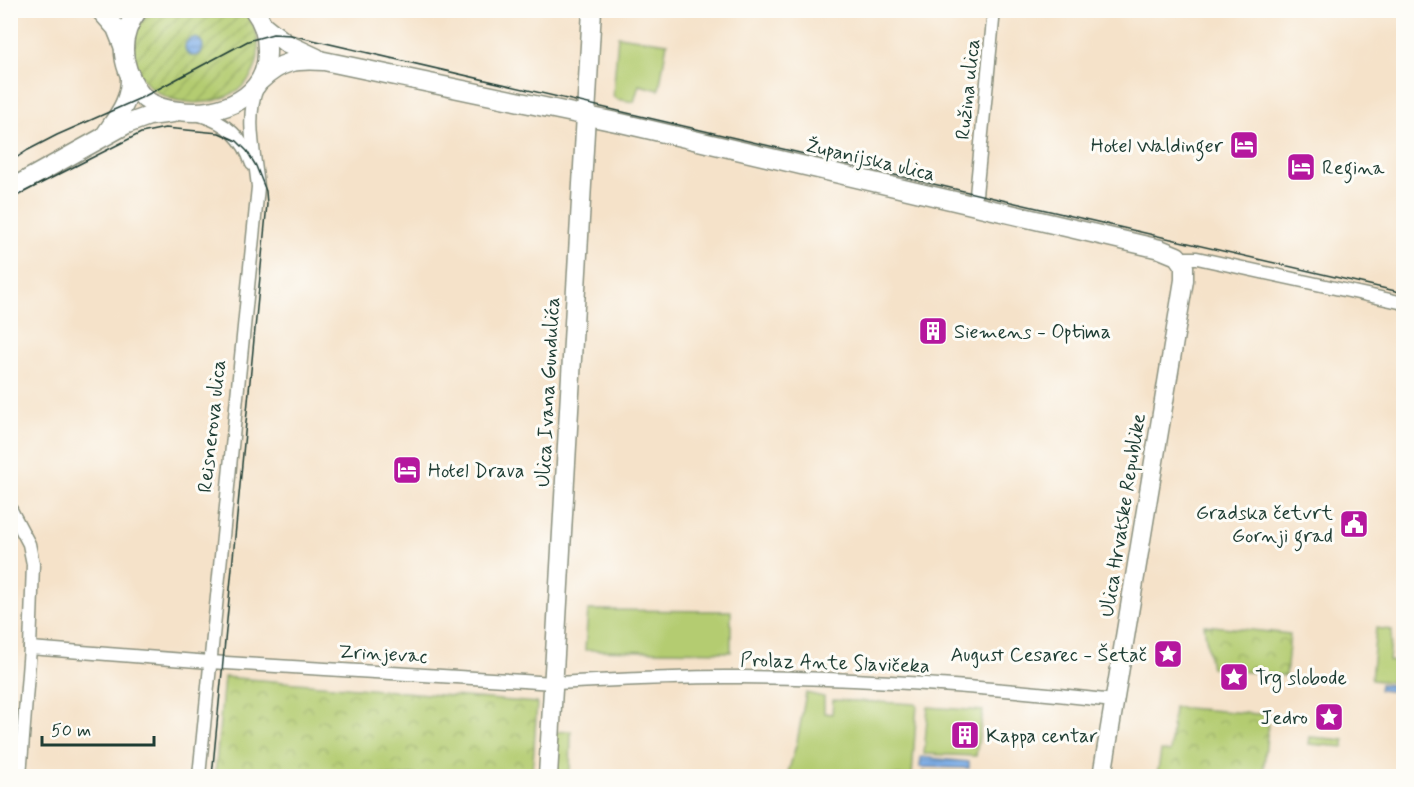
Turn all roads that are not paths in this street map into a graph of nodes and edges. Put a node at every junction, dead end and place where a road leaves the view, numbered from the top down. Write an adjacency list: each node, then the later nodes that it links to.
1 (100, 10): 6 (main road)
2 (138, 10): 6 (main road)
3 (592, 10): 11 (main road, Ulica Ivana Gundulića)
4 (994, 10): 15 (street, Ružina ulica)
5 (258, 15): 7 (main road, Županijska ulica); 9 (main road)
6 (124, 48): 8 (main road)
7 (324, 61): 9 (main road, Županijska ulica); 11 (main road, Županijska ulica)
8 (130, 75): 10 (main road); 12 (main road)
9 (260, 81): 10 (main road, Županijska ulica); 13 (street, Reisnerova ulica)
10 (188, 112): 12 (main road, Županijska ulica); 13 (street)
11 (585, 115): 15 (main road, Županijska ulica); 21 (main road, Ulica Ivana Gundulića)
12 (102, 140): 14 (main road, Županijska ulica)
13 (258, 187): 20 (street, Reisnerova ulica)
14 (10, 189)
15 (973, 206): 16 (main road, Županijska ulica)
16 (1182, 261): 17 (street, Županijska ulica); 22 (main road, Ulica Hrvatske Republike)
17 (1404, 303)
18 (10, 508): 19 (street)
19 (30, 648): 20 (street, Zrinjevac); 23 (street)
20 (210, 662): 21 (street, Zrinjevac); 24 (street, Reisnerova ulica)
21 (553, 682): 22 (street, Prolaz Ante Slavičeka); 25 (main road, Ulica Ivana Gundulića)
22 (1114, 701): 26 (main road, Ulica Hrvatske Republike)
23 (20, 777)
24 (199, 777)
25 (548, 777)
26 (1102, 777)

